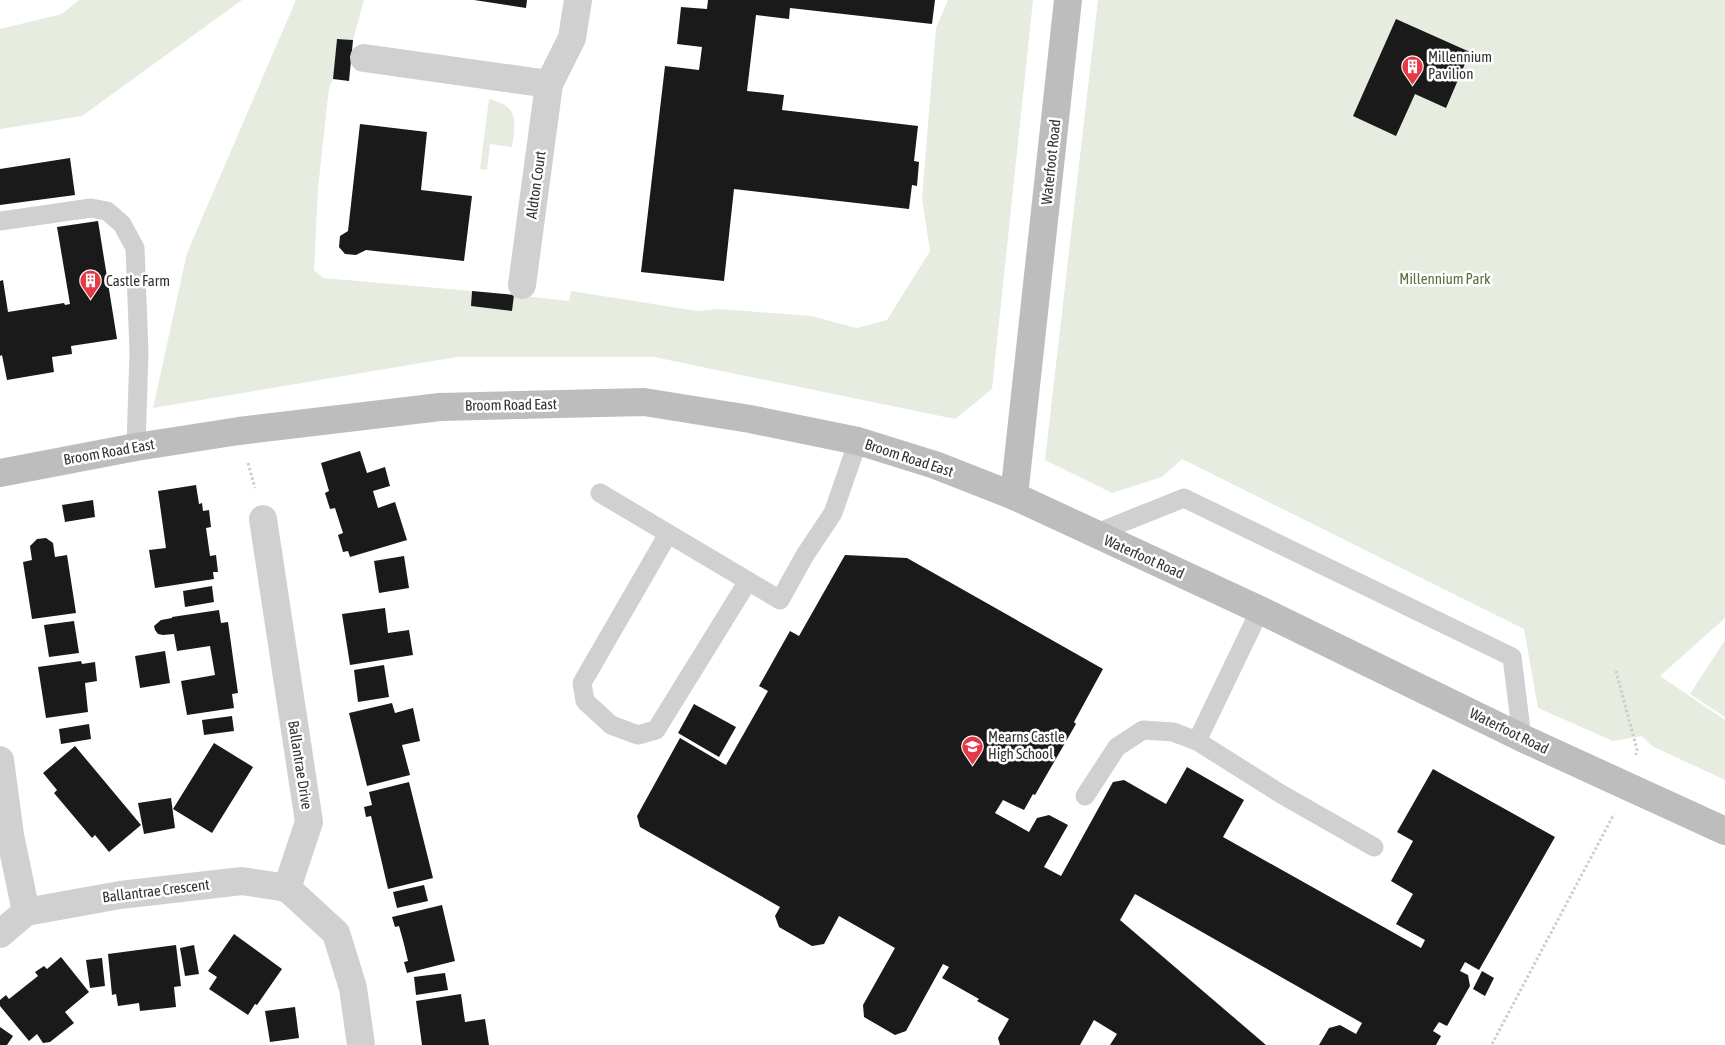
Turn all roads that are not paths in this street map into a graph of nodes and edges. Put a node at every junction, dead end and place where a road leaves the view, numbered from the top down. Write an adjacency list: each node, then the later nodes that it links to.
1 (578, 0): 4 (street, Aldton Court)
2 (1068, 0): 11 (street, Waterfoot Road)
3 (364, 58): 4 (street)
4 (549, 84): 6 (street, Aldton Court)
5 (0, 221): 8 (lane)
6 (522, 285)
7 (858, 441): 8 (street, Broom Road East); 11 (street, Broom Road East); 15 (lane)
8 (136, 447): 9 (street, Broom Road East)
9 (0, 473)
10 (600, 492): 13 (lane)
11 (1014, 496): 14 (street, Waterfoot Road)
12 (263, 519): 23 (street, Ballantrae Drive)
13 (668, 534): 15 (lane); 15 (lane)
14 (1094, 534): 16 (street, Waterfoot Road); 17 (lane)
15 (748, 581)
16 (1260, 610): 17 (street, Waterfoot Road); 18 (lane)
17 (1522, 738): 21 (street, Waterfoot Road)
18 (1197, 741): 20 (lane); 22 (lane)
19 (0, 760): 24 (street)
20 (1085, 796)
21 (1725, 831)
22 (1374, 847)
23 (287, 888): 24 (street, Ballantrae Crescent); 26 (street)
24 (26, 912): 25 (street, Ballantrae Crescent)
25 (0, 934)
26 (361, 1045)

